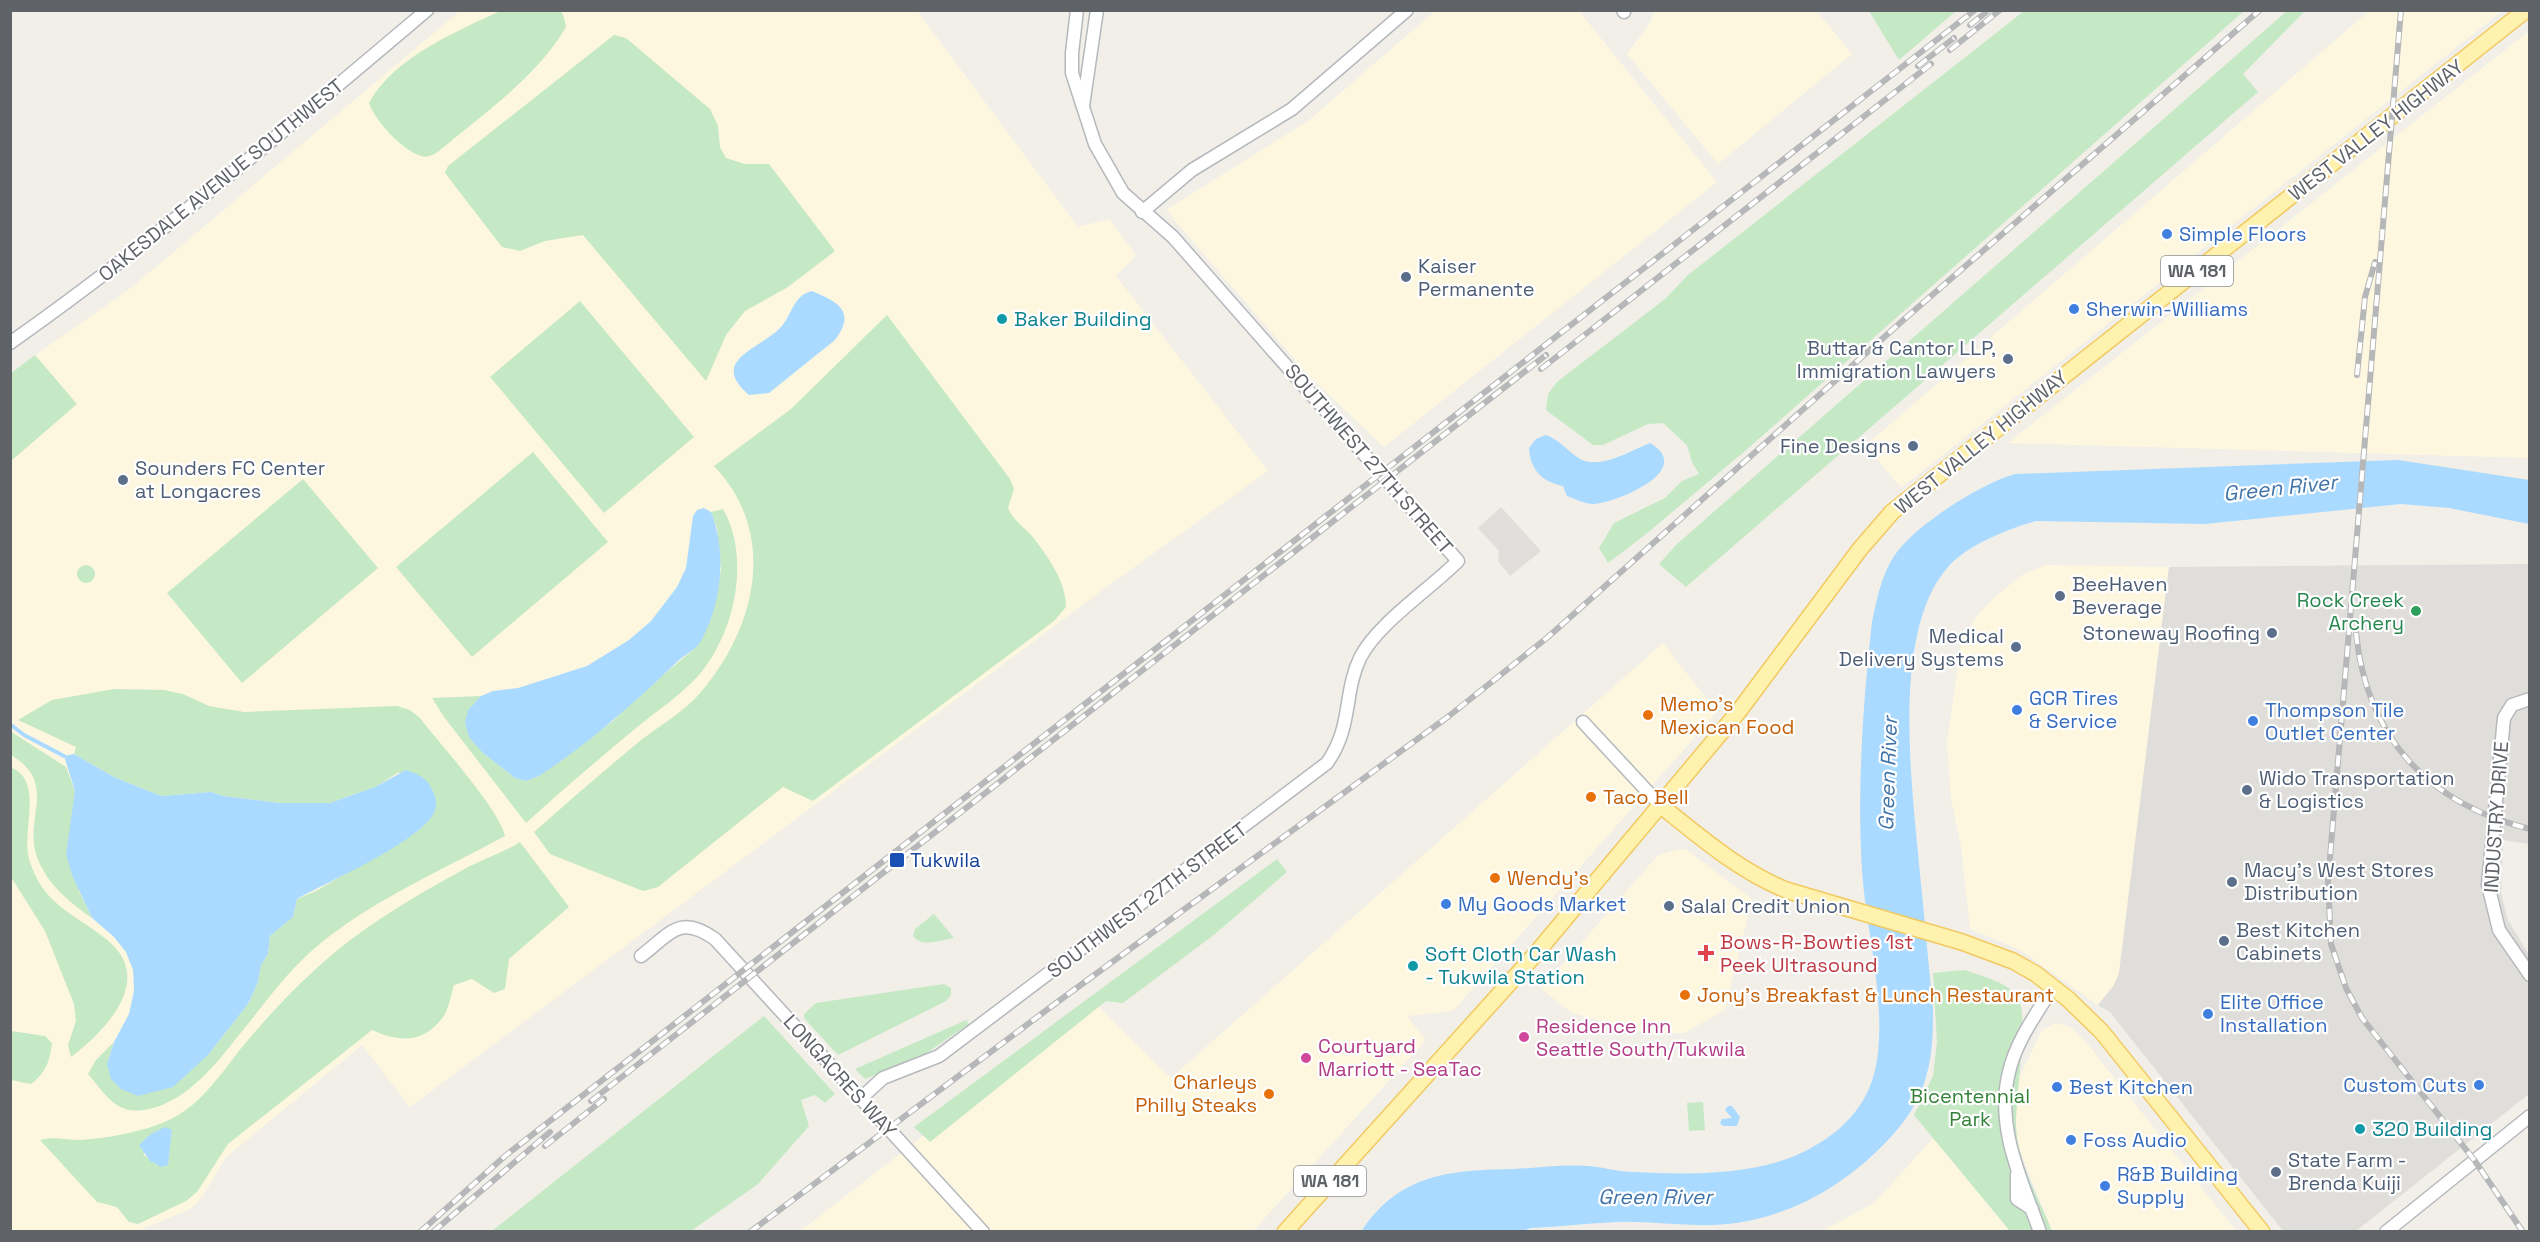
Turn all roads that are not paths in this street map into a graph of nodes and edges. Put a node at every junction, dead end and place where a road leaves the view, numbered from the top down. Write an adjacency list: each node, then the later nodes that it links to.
1 (427, 10): 8 (street, OAKESDALE AVENUE SOUTHWEST)
2 (1077, 10): 6 (street, SOUTHWEST 27TH STREET)
3 (1097, 10): 6 (street, SOUTHWEST 27TH STREET)
4 (1407, 10): 7 (street)
5 (2526, 10): 11 (main road, WEST VALLEY HIGHWAY / WA 181)
6 (1083, 106): 7 (street, SOUTHWEST 27TH STREET)
7 (1142, 212): 15 (street, SOUTHWEST 27TH STREET)
8 (10, 343)
9 (2529, 699): 13 (street, INDUSTRY DRIVE)
10 (1583, 722): 11 (street)
11 (1660, 805): 14 (main road); 18 (main road, WEST VALLEY HIGHWAY / WA 181)
12 (642, 956): 15 (street, LONGACRES WAY)
13 (2529, 975)
14 (2053, 987): 19 (street); 20 (main road)
15 (860, 1099): 17 (street, LONGACRES WAY)
16 (2529, 1116): 21 (street)
17 (983, 1232)
18 (1285, 1232)
19 (2040, 1232)
20 (2262, 1232)
21 (2386, 1232)

